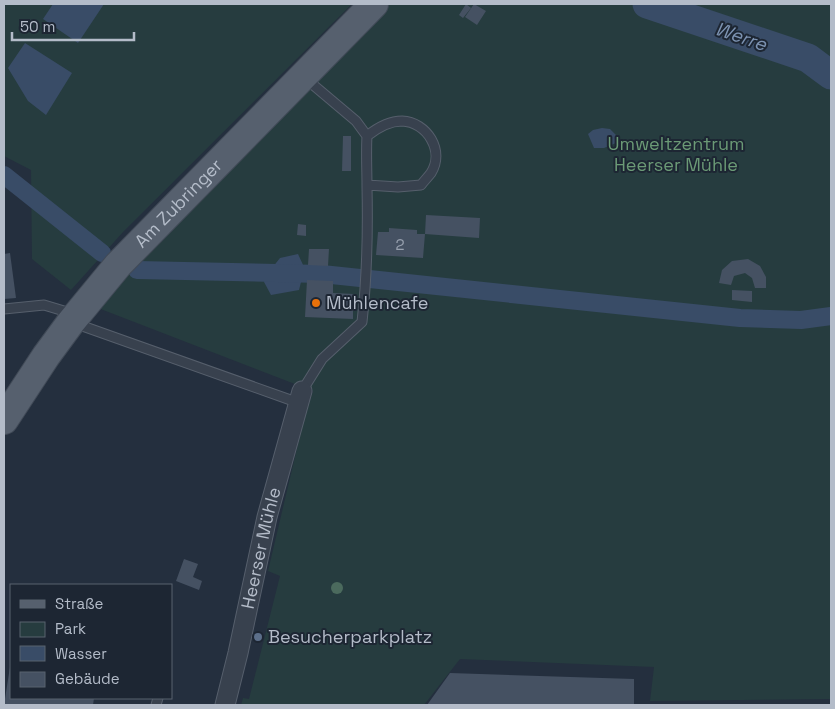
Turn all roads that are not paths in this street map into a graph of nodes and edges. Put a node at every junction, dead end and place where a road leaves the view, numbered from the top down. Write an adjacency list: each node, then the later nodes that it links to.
1 (374, 4): 2 (main road, Am Zubringer)
2 (304, 77): 3 (lane); 6 (main road, Am Zubringer)
3 (367, 136): 4 (lane); 4 (lane)
4 (367, 185): 7 (lane)
5 (4, 309): 6 (lane)
6 (74, 318): 7 (lane); 8 (main road, Am Zubringer)
7 (300, 397): 9 (street, Heerser Mühle)
8 (4, 420)
9 (225, 705)

